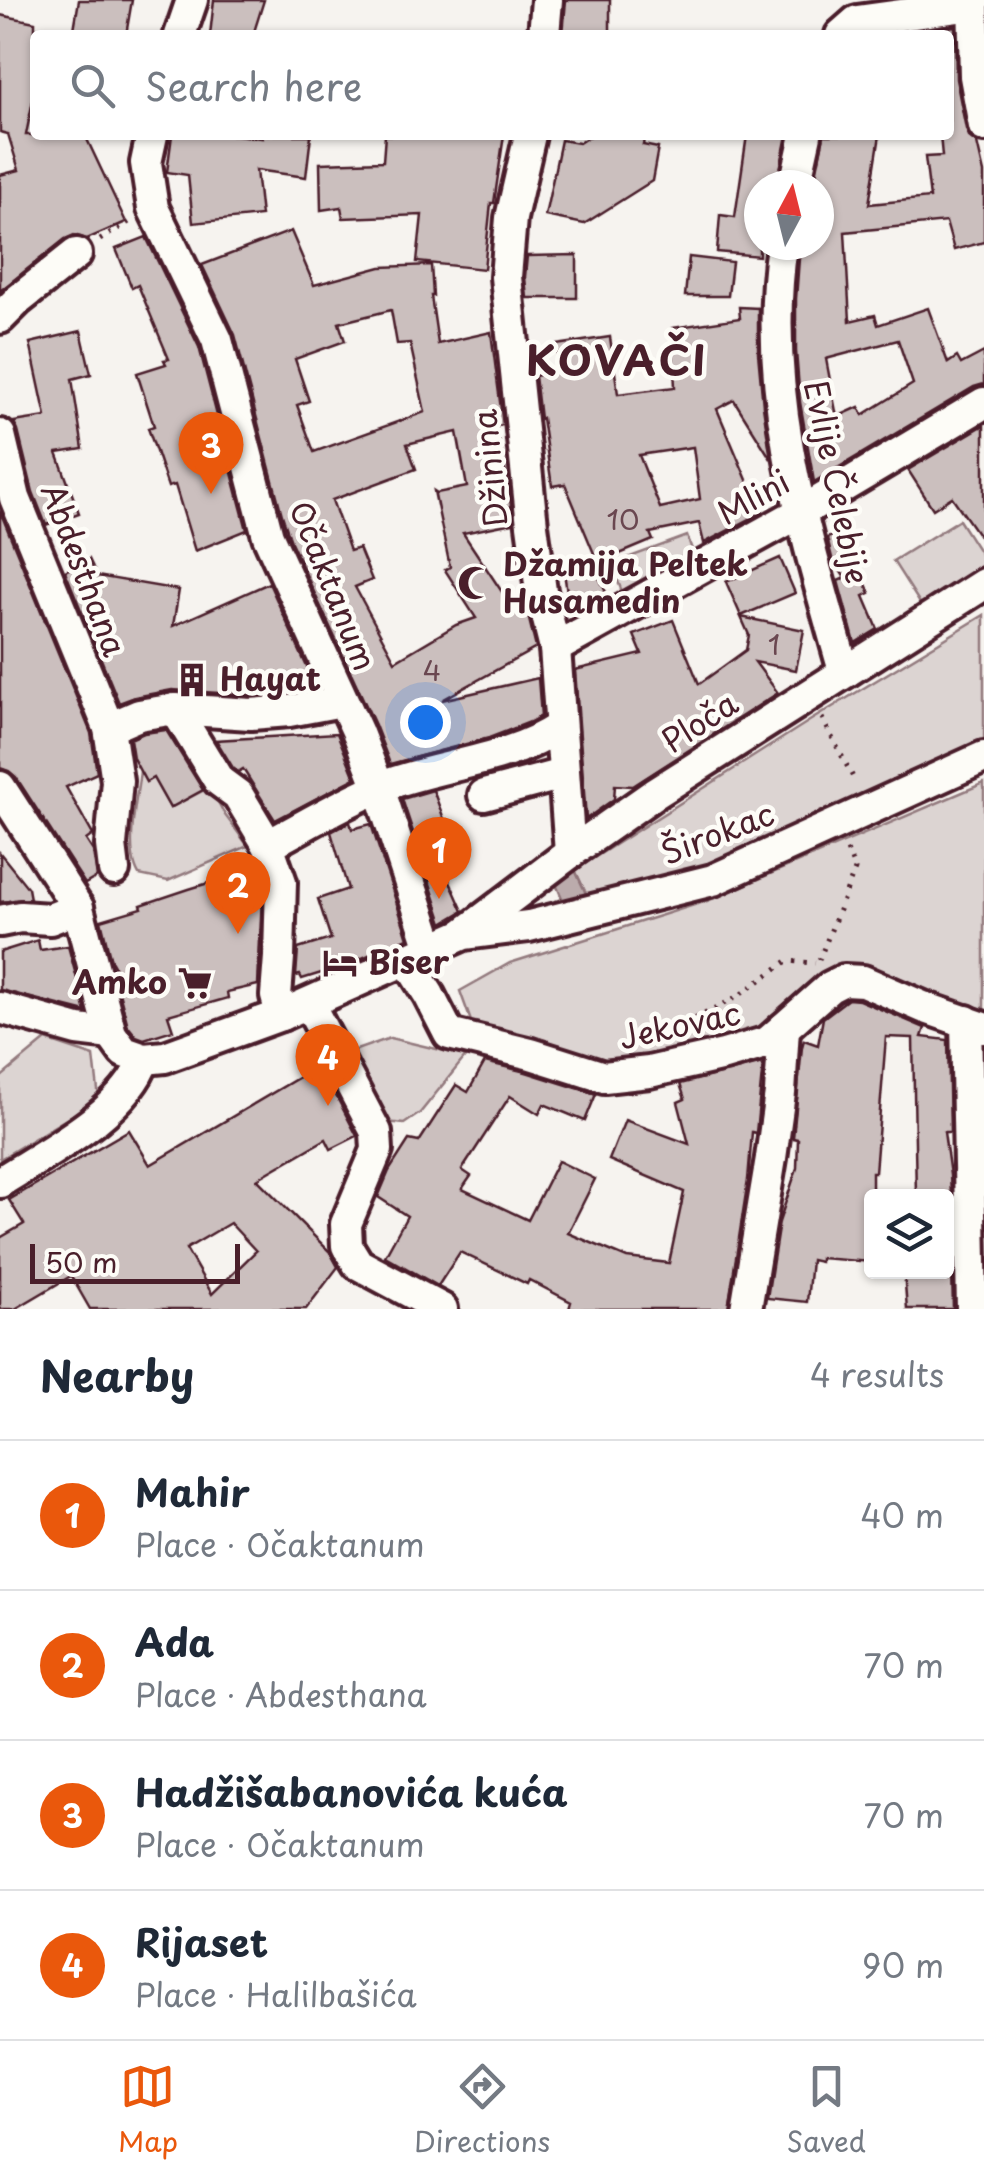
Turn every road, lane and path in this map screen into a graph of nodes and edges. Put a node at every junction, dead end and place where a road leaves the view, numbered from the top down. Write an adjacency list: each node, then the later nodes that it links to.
1 (192, 0): 4 (street)
2 (547, 0): 5 (street)
3 (973, 2): 6 (street); 7 (street)
4 (182, 30)
5 (544, 30)
6 (847, 30)
7 (984, 126)
8 (151, 140): 12 (street, Očaktanum)
9 (529, 140): 20 (street, Džinina)
10 (805, 140): 11 (street)
11 (798, 170)
12 (153, 208): 13 (path); 22 (street, Očaktanum)
13 (76, 254): 15 (street)
14 (780, 260): 18 (street, Evlije Čelebije)
15 (0, 318)
16 (984, 403): 18 (street, Mlini)
17 (0, 434): 26 (street, Abdesthana)
18 (801, 512): 20 (street, Mlini); 21 (street, Evlije Čelebije)
19 (984, 584): 21 (street, Ploča)
20 (555, 648): 25 (street, Džinina)
21 (846, 671): 35 (street, Ploča)
22 (342, 701): 23 (street); 31 (street, Očaktanum)
23 (175, 709): 26 (street); 34 (street)
24 (819, 712): 29 (path)
25 (559, 727): 28 (street, Džinina); 31 (street)
26 (109, 728): 36 (street, Abdesthana)
27 (984, 757): 33 (street, Širokac)
28 (563, 774): 32 (street); 35 (street, Džinina)
29 (856, 782)
30 (0, 787): 37 (street)
31 (379, 788): 34 (street); 40 (street, Očaktanum)
32 (484, 795)
33 (837, 824): 39 (street, Širokac); 41 (path)
34 (268, 844): 43 (street)
35 (570, 853): 39 (street, Ploča)
36 (114, 870)
37 (78, 908): 38 (street); 46 (street)
38 (0, 922)
39 (464, 934): 40 (street)
40 (419, 954): 43 (street); 45 (street, Jekovac)
41 (821, 978): 44 (street); 45 (street, Jekovac); 47 (path)
42 (0, 1008): 46 (street)
43 (295, 1010): 48 (street); 50 (street)
44 (975, 1024): 52 (street)
45 (784, 1028): 51 (street)
46 (111, 1034): 48 (street)
47 (655, 1040)
48 (144, 1059): 49 (street)
49 (0, 1182)
50 (442, 1309)
51 (746, 1309)
52 (972, 1309)

